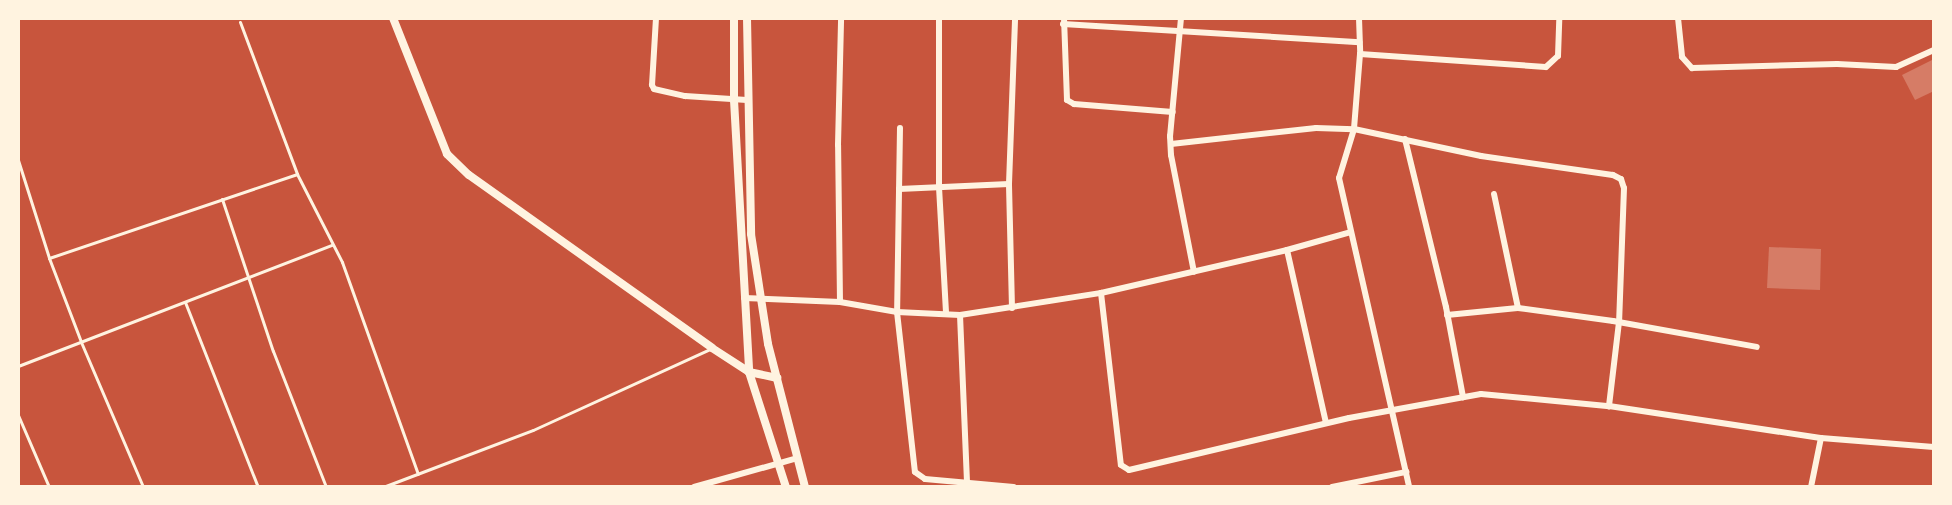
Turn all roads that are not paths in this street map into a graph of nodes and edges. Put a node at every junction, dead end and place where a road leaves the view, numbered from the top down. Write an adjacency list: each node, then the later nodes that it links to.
1 (393, 18): 52 (street)
2 (656, 18): 18 (street)
3 (734, 18): 18 (street)
4 (747, 18): 19 (street)
5 (841, 18): 42 (street)
6 (939, 18): 28 (street)
7 (1015, 18): 27 (street)
8 (1181, 18): 14 (street)
9 (1359, 18): 15 (street)
10 (1559, 18): 17 (street)
11 (1678, 18): 16 (street)
12 (1063, 21): 14 (street); 20 (street)
13 (240, 22): 26 (lane)
14 (1180, 30): 15 (street); 20 (street)
15 (1359, 42): 17 (street)
16 (1934, 50)
17 (1360, 54): 22 (street)
18 (734, 100): 19 (street); 39 (street)
19 (747, 100): 40 (street)
20 (1173, 112): 24 (street)
21 (900, 128): 29 (street)
22 (1354, 129): 23 (street); 24 (street); 32 (street)
23 (1405, 139): 48 (street); 49 (street)
24 (1170, 144): 36 (street)
25 (18, 160): 35 (lane)
26 (297, 174): 31 (lane); 33 (lane)
27 (1010, 184): 28 (street); 43 (street)
28 (939, 187): 29 (street); 46 (street)
29 (899, 189): 45 (street)
30 (1494, 194): 44 (street)
31 (222, 199): 35 (lane); 37 (lane)
32 (1352, 232): 34 (street); 58 (street)
33 (332, 245): 37 (lane); 66 (lane)
34 (1287, 250): 36 (street); 60 (street)
35 (49, 258): 50 (lane)
36 (1194, 272): 38 (street)
37 (247, 278): 41 (lane); 71 (lane)
38 (1101, 293): 43 (street); 60 (street)
39 (744, 298): 40 (street); 54 (street)
40 (761, 299): 42 (street); 55 (street)
41 (185, 302): 50 (lane); 70 (lane)
42 (840, 302): 45 (street)
43 (1012, 308): 47 (street)
44 (1518, 308): 48 (street); 49 (street)
45 (897, 312): 46 (street); 67 (street)
46 (946, 314): 47 (street)
47 (960, 315): 67 (street)
48 (1447, 315): 56 (street)
49 (1619, 322): 51 (street); 57 (street)
50 (81, 342): 53 (lane); 69 (lane)
51 (1757, 347)
52 (712, 348): 54 (street); 66 (lane)
53 (18, 366)
54 (749, 372): 55 (street); 64 (street)
55 (777, 378): 63 (street)
56 (1463, 396): 57 (street); 58 (street)
57 (1609, 406): 61 (street)
58 (1392, 409): 60 (street); 65 (street)
59 (18, 415): 68 (lane)
60 (1326, 423)
61 (1821, 438): 62 (street); 79 (street)
62 (1934, 447)
63 (798, 458): 64 (street); 75 (street)
64 (778, 463): 73 (street); 74 (street)
65 (1406, 472): 77 (street); 78 (street)
66 (418, 474): 72 (lane)
67 (968, 484): 76 (street)
68 (49, 487)
69 (143, 487)
70 (258, 487)
71 (326, 487)
72 (383, 487)
73 (694, 487)
74 (786, 487)
75 (805, 487)
76 (1014, 487)
77 (1336, 487)
78 (1409, 487)
79 (1811, 487)

